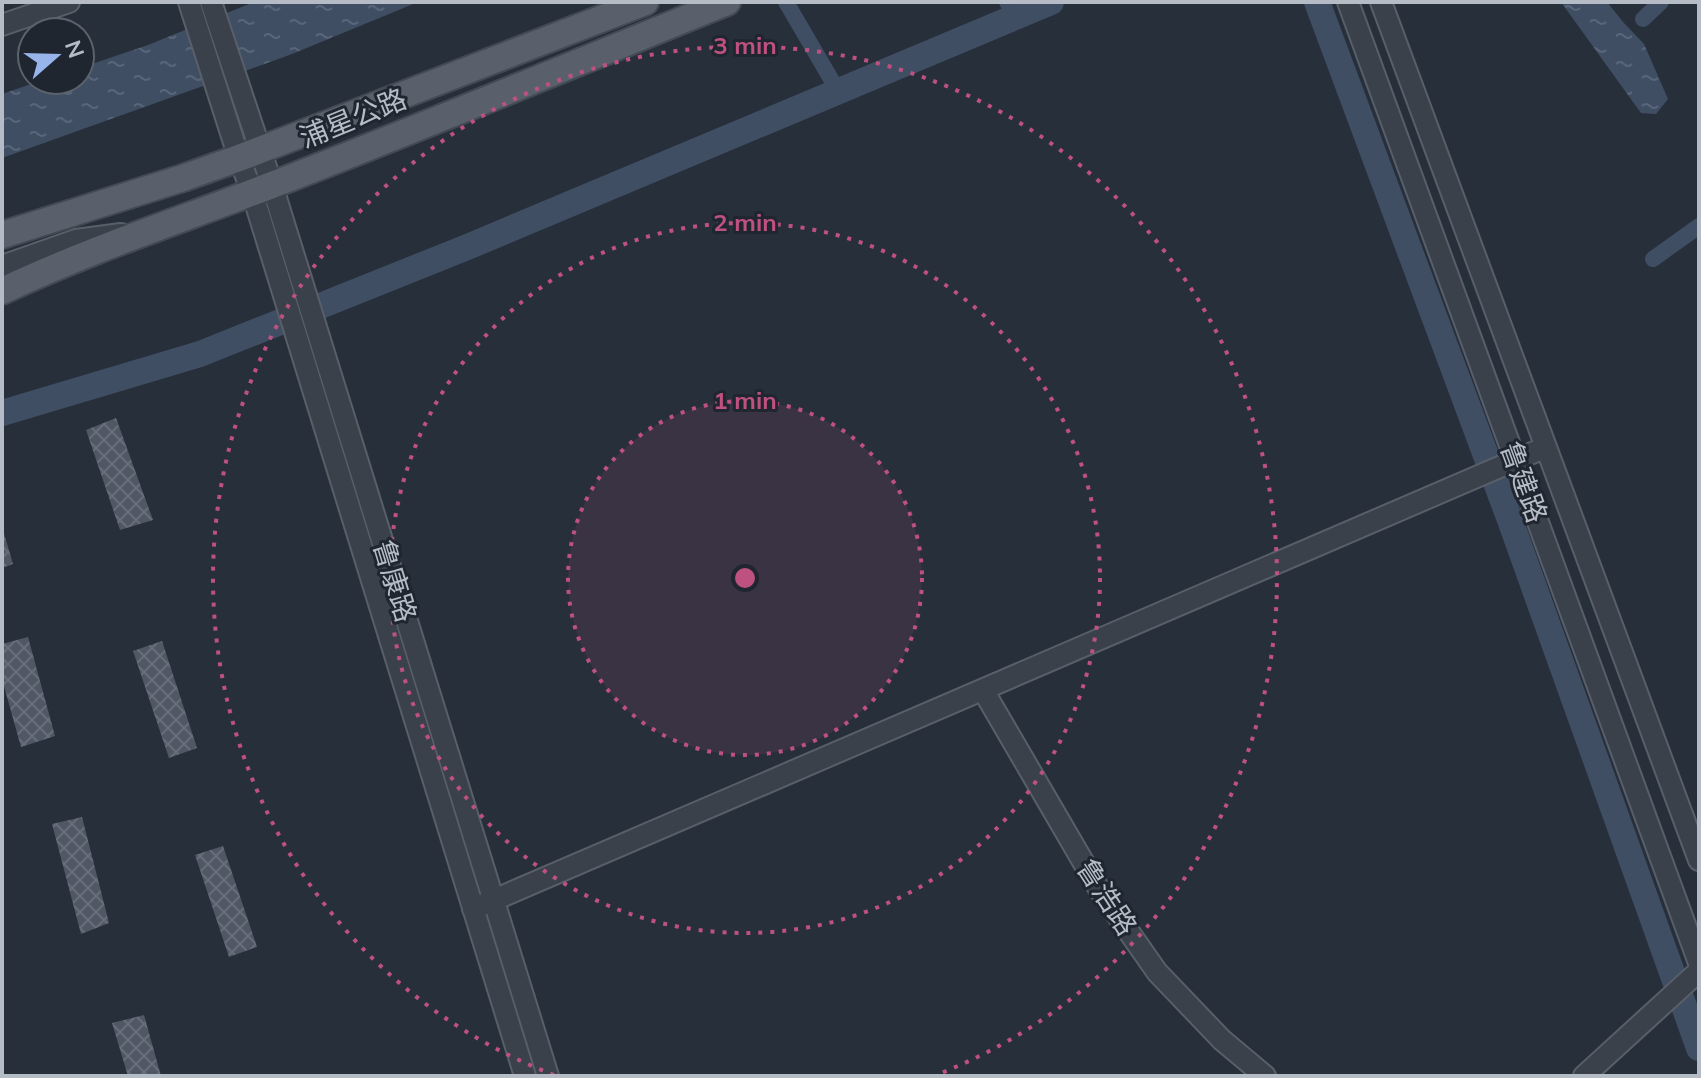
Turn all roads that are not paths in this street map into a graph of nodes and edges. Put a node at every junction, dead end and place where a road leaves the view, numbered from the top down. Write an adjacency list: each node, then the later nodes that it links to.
1 (69, 2): 8 (street)
2 (189, 2): 9 (street, 鲁康路)
3 (211, 2): 9 (street, 鲁康路)
4 (645, 2): 9 (main road, 浦星公路)
5 (727, 2): 10 (main road, 浦星公路)
6 (1348, 2): 16 (street, 鲁建路)
7 (1381, 2): 15 (street, 鲁建路)
8 (2, 25)
9 (249, 154): 10 (street, 鲁康路); 12 (main road, 浦星公路)
10 (262, 188): 11 (main road, 浦星公路); 19 (street, 鲁康路); 20 (street, 鲁康路)
11 (145, 230): 13 (street); 14 (main road, 浦星公路)
12 (2, 235)
13 (2, 266)
14 (2, 291)
15 (1546, 447): 16 (street); 18 (street, 鲁建路)
16 (1515, 460): 17 (street); 21 (street, 鲁建路)
17 (983, 690): 19 (street); 25 (street, 鲁浩路)
18 (1699, 860)
19 (494, 902): 20 (street); 24 (street, 鲁康路)
20 (473, 909): 23 (street, 鲁康路)
21 (1699, 963)
22 (1699, 971): 26 (street)
23 (525, 1076)
24 (548, 1076)
25 (1265, 1076)
26 (1584, 1076)

